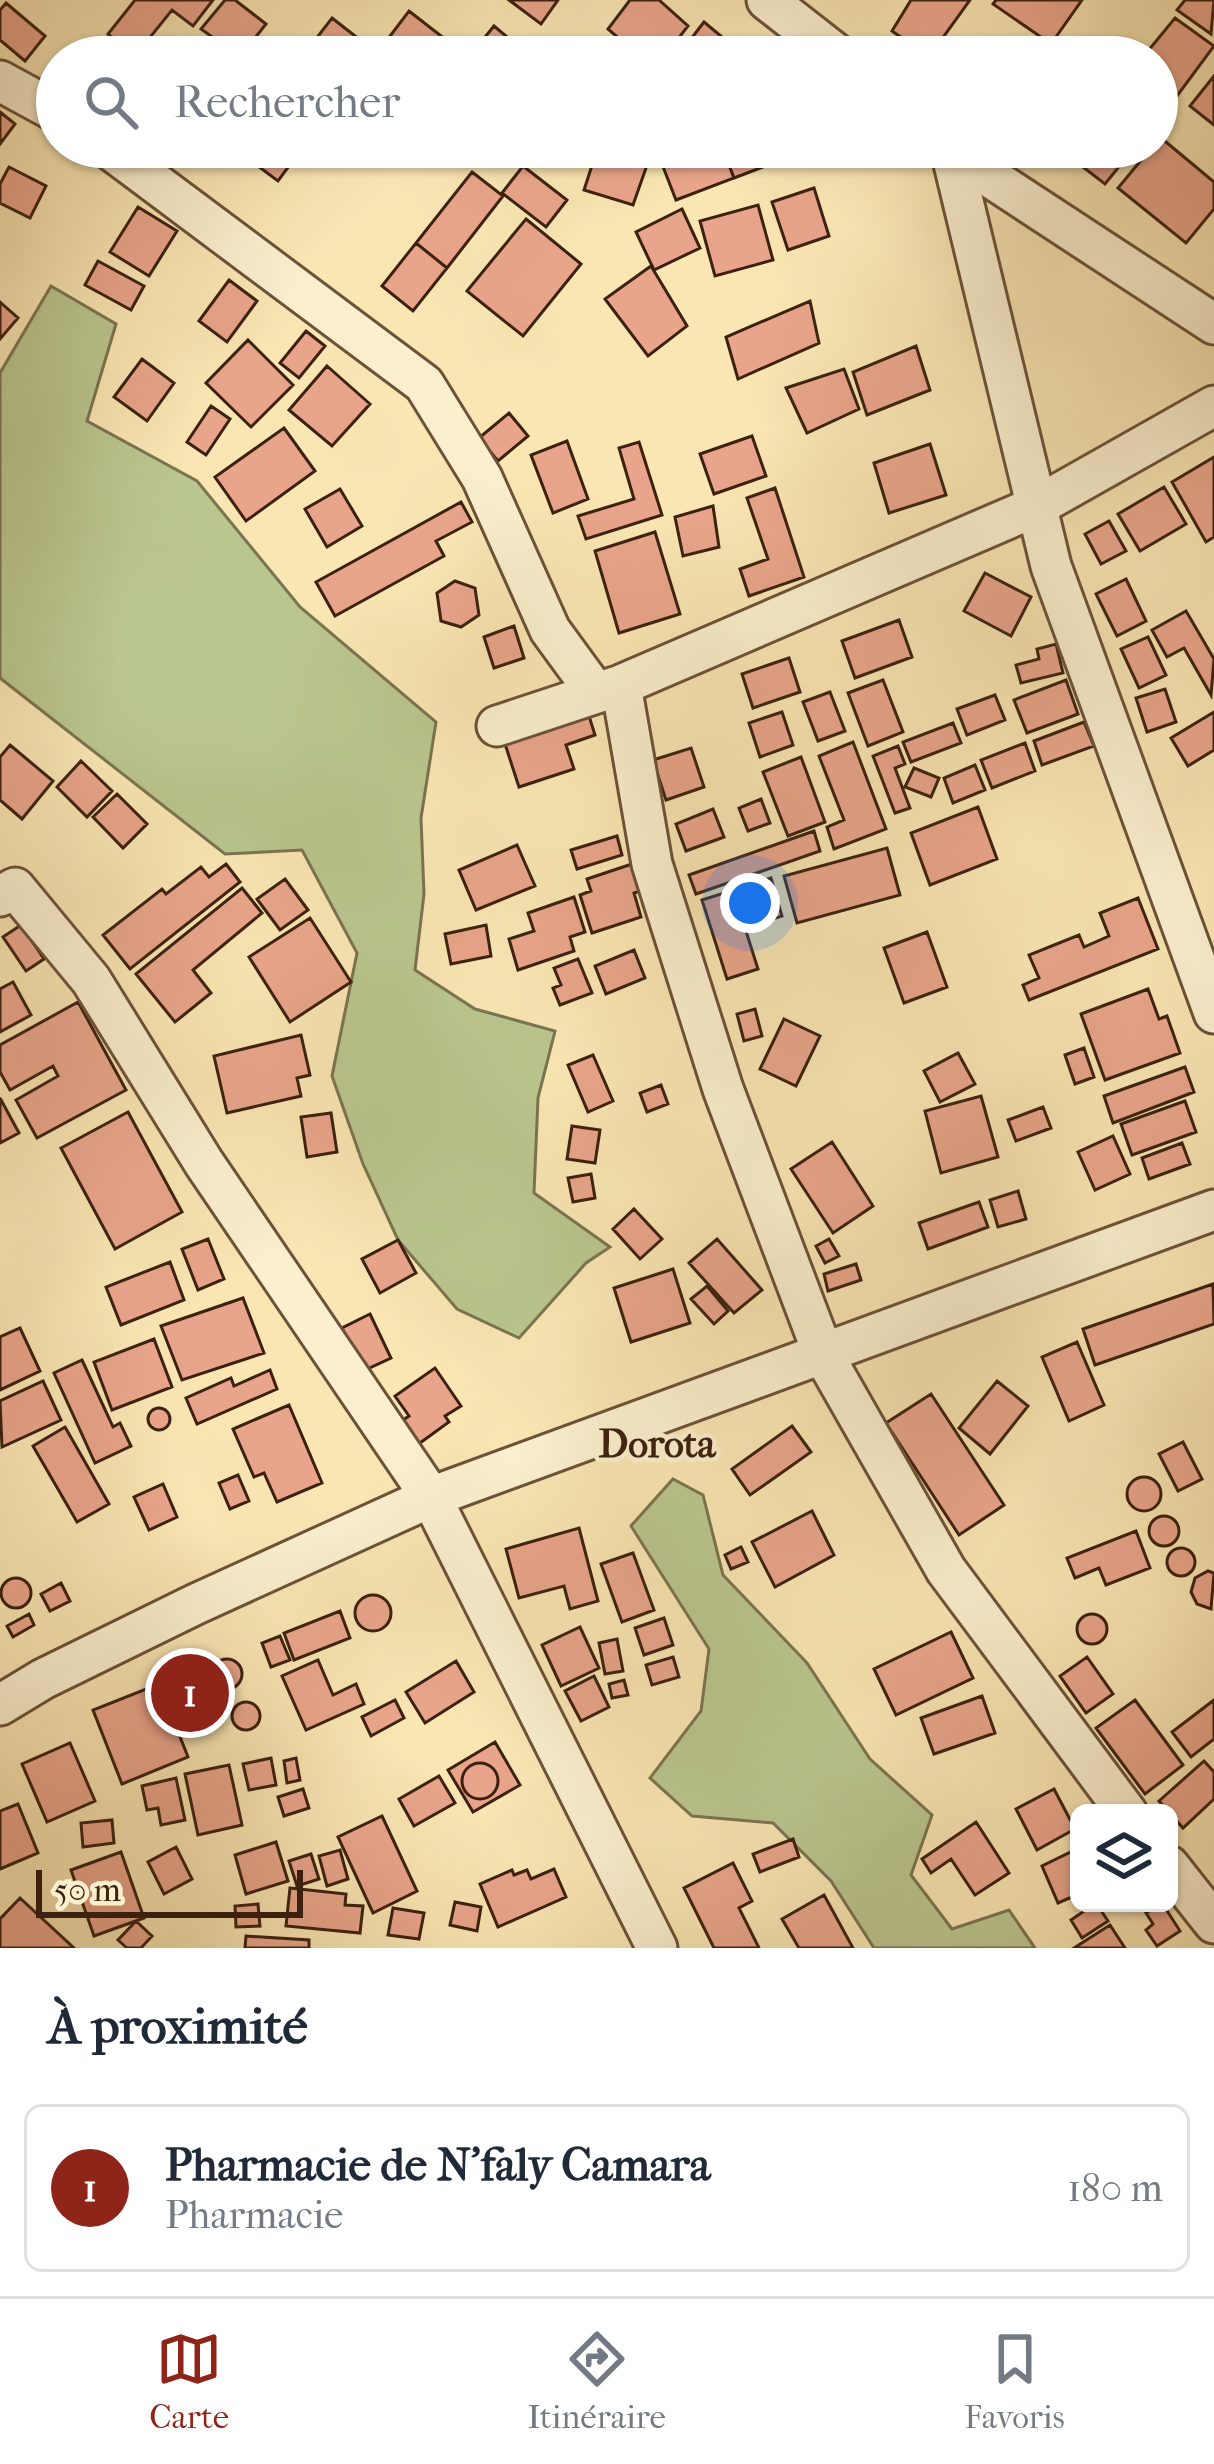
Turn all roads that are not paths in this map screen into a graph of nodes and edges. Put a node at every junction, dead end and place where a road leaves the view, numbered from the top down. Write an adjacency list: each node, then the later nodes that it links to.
1 (767, 0): 2 (street)
2 (813, 36)
3 (0, 81): 4 (street)
4 (36, 101)
5 (135, 168): 11 (street)
6 (956, 168): 10 (street)
7 (977, 168): 8 (street)
8 (1214, 324)
9 (1214, 406): 10 (street)
10 (1037, 506): 11 (street); 14 (street)
11 (609, 689): 12 (street); 16 (street)
12 (497, 726)
13 (0, 896): 17 (street)
14 (1214, 1012)
15 (1214, 1210): 16 (street)
16 (824, 1356): 17 (street); 19 (street)
17 (431, 1497): 18 (street); 22 (street)
18 (0, 1705)
19 (1119, 1804)
20 (1178, 1877): 21 (street)
21 (1214, 1922)
22 (647, 1942)

